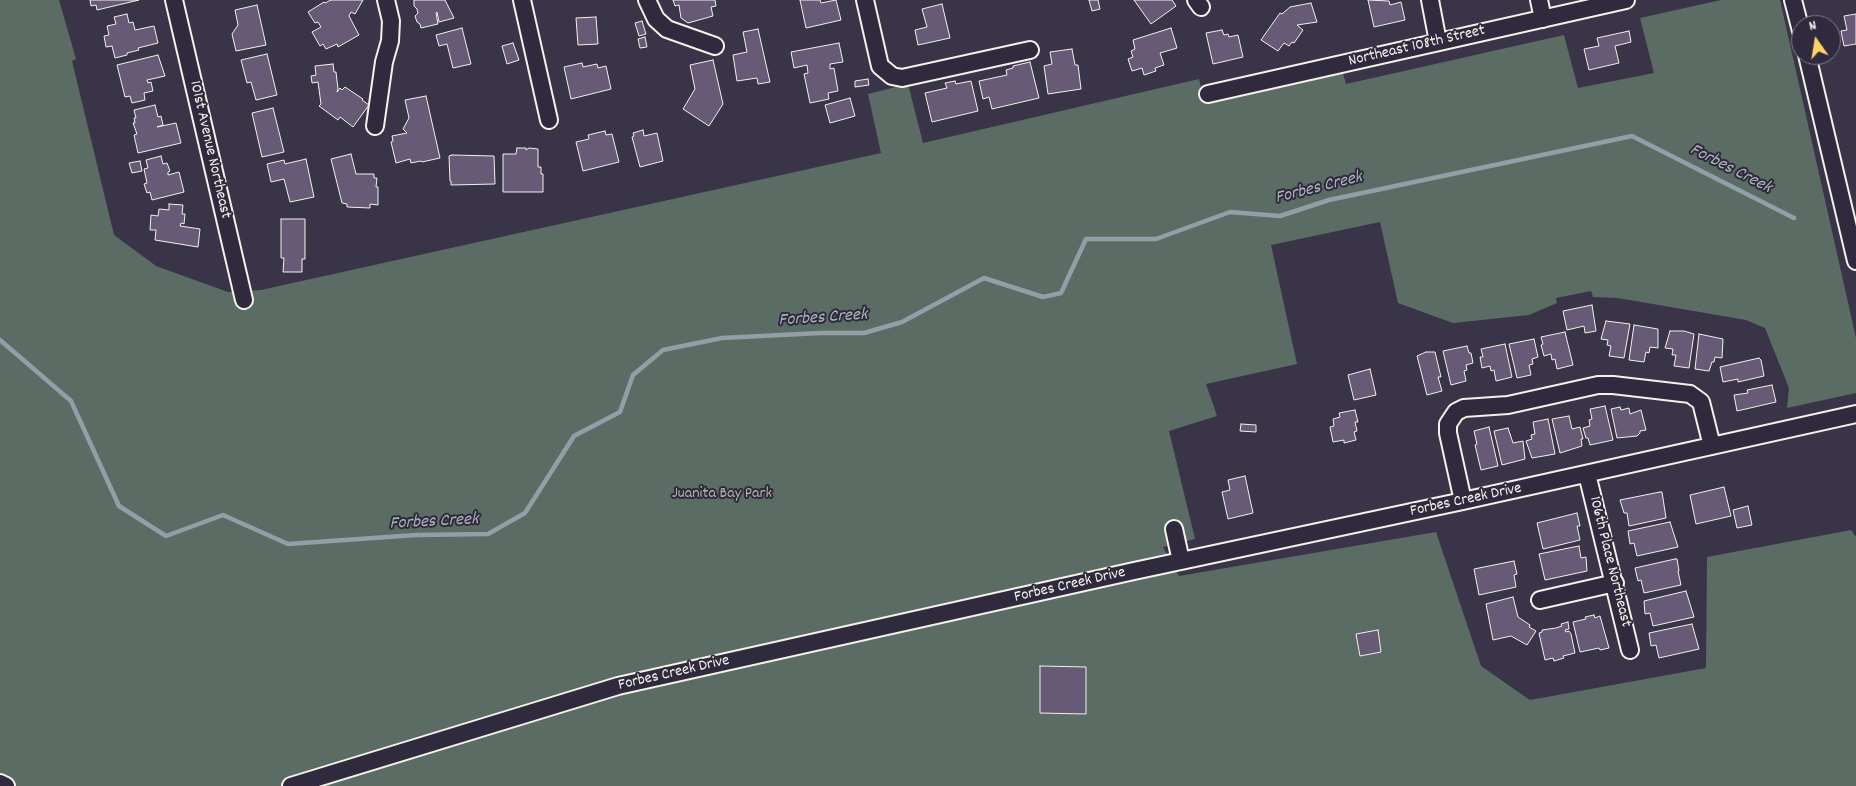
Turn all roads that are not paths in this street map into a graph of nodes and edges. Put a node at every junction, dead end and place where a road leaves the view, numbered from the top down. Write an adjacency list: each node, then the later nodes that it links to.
1 (174, 0): 20 (street, 101st Avenue Northeast)
2 (386, 0): 18 (street)
3 (522, 0): 17 (street)
4 (647, 0): 13 (street)
5 (865, 0): 14 (street)
6 (1430, 0): 12 (street)
7 (1539, 0): 11 (street)
8 (1626, 0): 11 (street, Northeast 108th Street)
9 (1794, 0): 10 (street)
10 (1797, 15)
11 (1543, 19): 12 (street, Northeast 108th Street)
12 (1438, 42): 16 (street, Northeast 108th Street)
13 (715, 46)
14 (1030, 50)
15 (1809, 65): 19 (street)
16 (1208, 94)
17 (549, 120)
18 (375, 126)
19 (1856, 261)
20 (244, 300)
21 (1856, 414): 22 (street, Forbes Creek Drive)
22 (1712, 446): 23 (street, Forbes Creek Drive); 24 (street)
23 (1587, 474): 24 (street, Forbes Creek Drive); 27 (street, 106th Place Northeast)
24 (1463, 501): 26 (street, Forbes Creek Drive)
25 (1174, 529): 26 (street)
26 (1181, 561): 32 (street, Forbes Creek Drive)
27 (1615, 583): 28 (street); 29 (street, 106th Place Northeast)
28 (1540, 600)
29 (1630, 650)
30 (0, 783): 31 (street)
31 (6, 786)
32 (291, 786)

